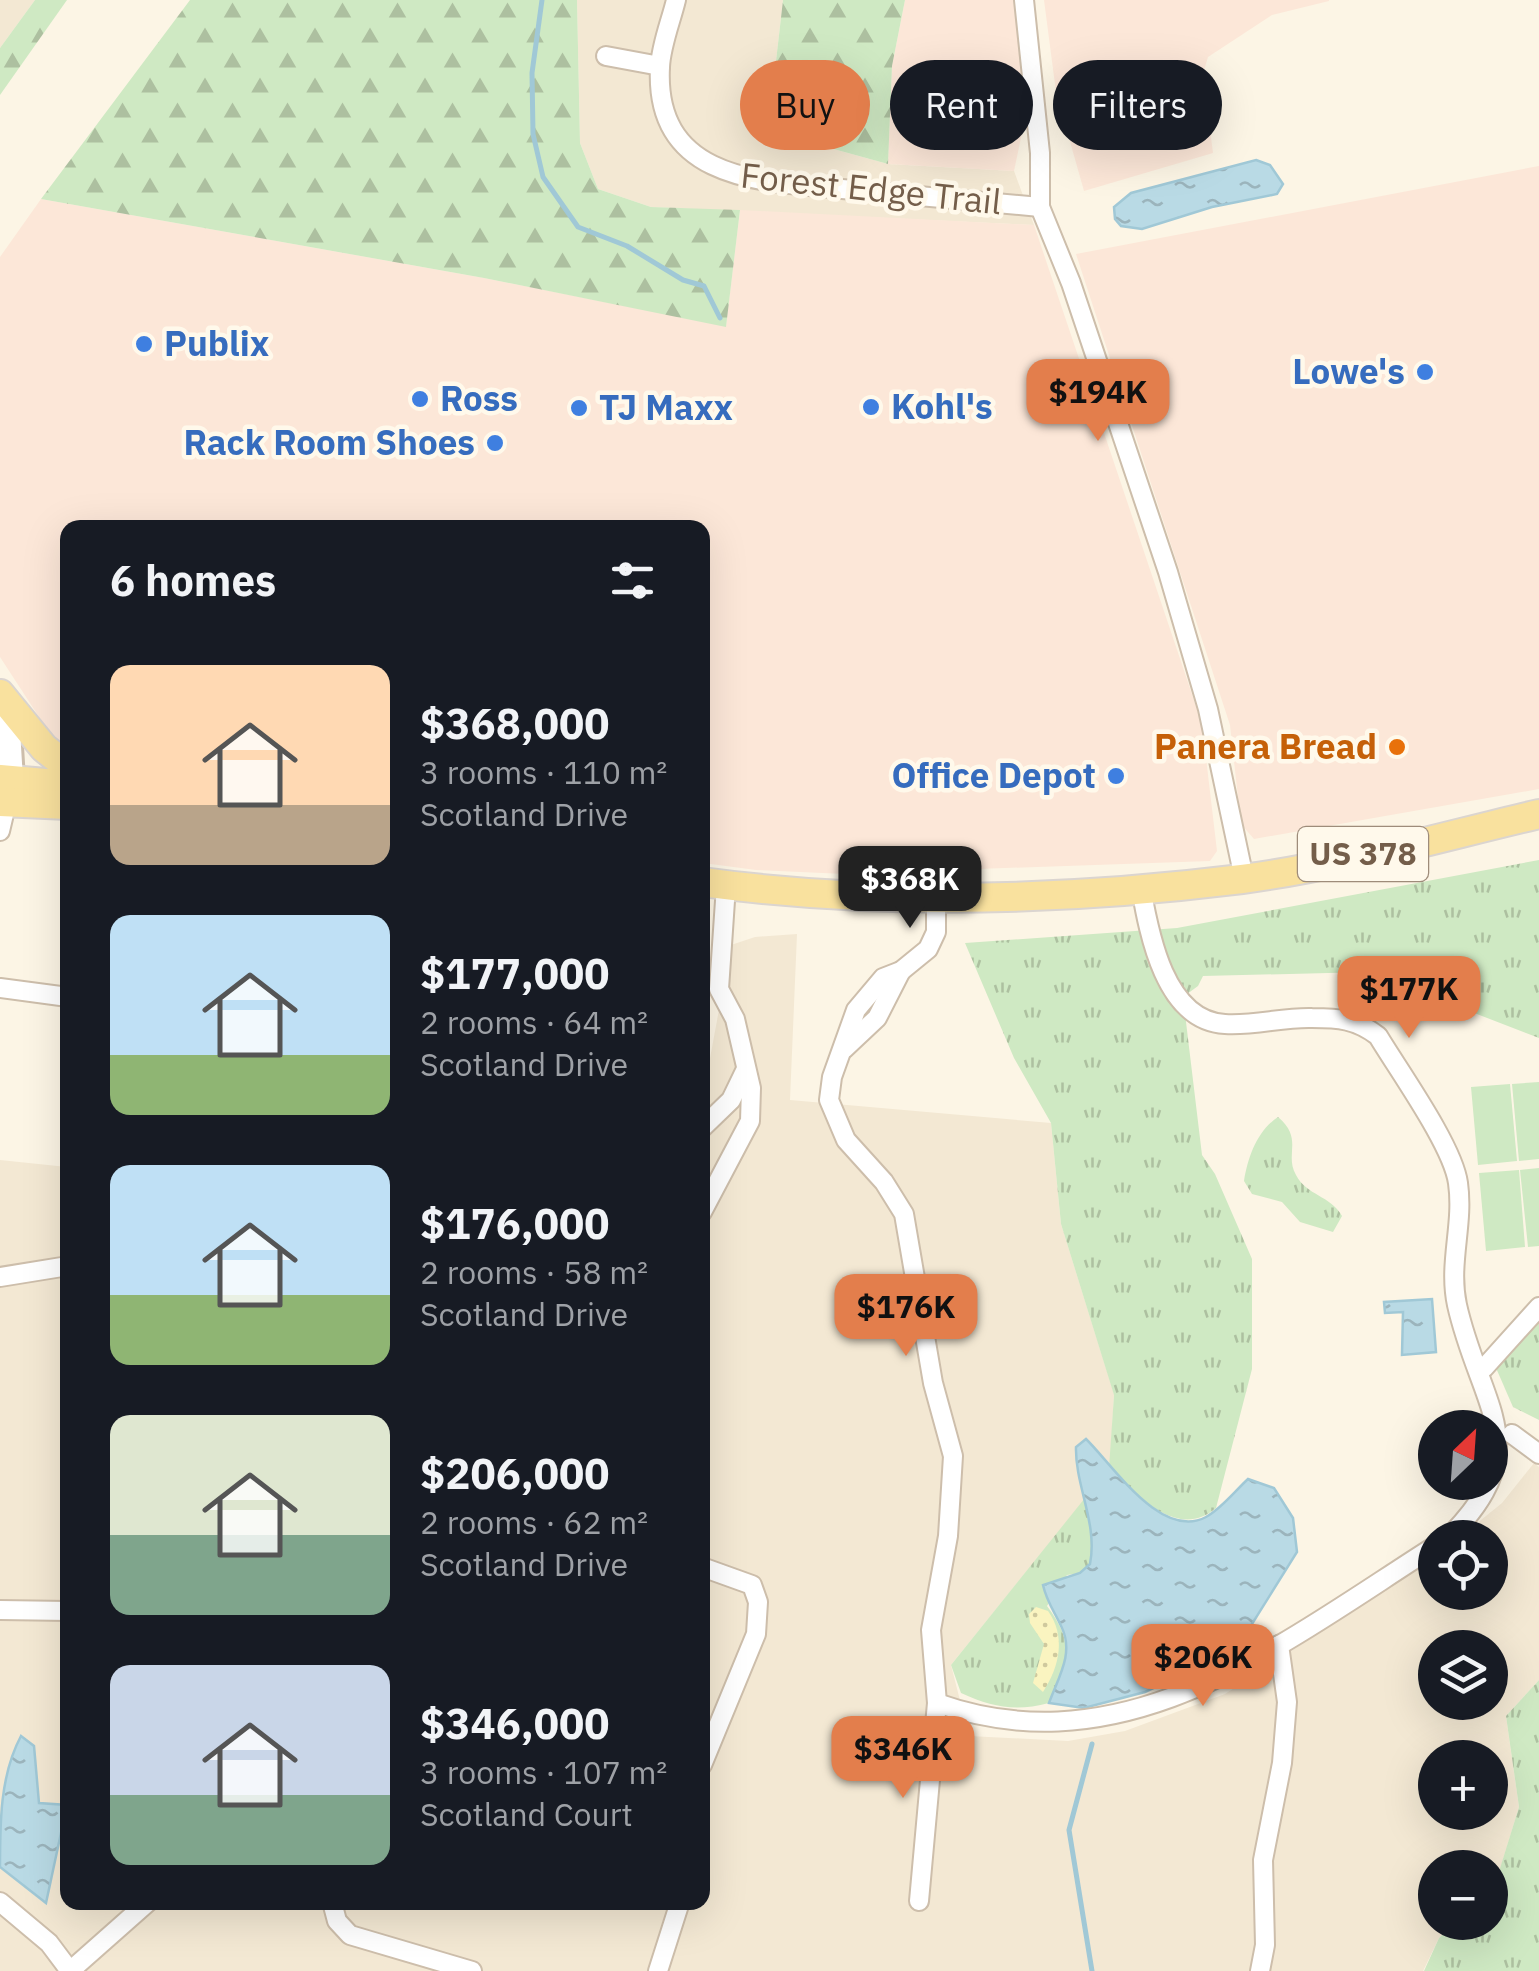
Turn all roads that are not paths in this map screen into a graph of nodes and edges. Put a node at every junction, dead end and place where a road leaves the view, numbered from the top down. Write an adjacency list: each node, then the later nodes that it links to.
1 (676, 0): 4 (street, Forest Edge Trail)
2 (1024, 0): 5 (street)
3 (606, 56): 4 (street)
4 (660, 66): 5 (street, Forest Edge Trail)
5 (1040, 207): 13 (street)
6 (0, 694): 8 (main road)
7 (0, 710): 10 (street)
8 (60, 761)
9 (60, 787): 10 (main road)
10 (4, 799): 11 (main road)
11 (60, 804)
12 (1539, 814): 13 (main road, US 378)
13 (1244, 878): 15 (main road, US 378)
14 (714, 884): 16 (main road, US 378); 19 (street)
15 (1142, 888): 16 (main road, US 378); 25 (street)
16 (936, 900): 34 (street)
17 (0, 988): 18 (street)
18 (60, 997)
19 (746, 1068): 20 (street); 21 (street)
20 (710, 1121)
21 (710, 1197)
22 (60, 1266): 23 (street)
23 (0, 1277)
24 (1539, 1307): 25 (street)
25 (1484, 1368): 26 (street)
26 (1512, 1434): 27 (street); 28 (street)
27 (1539, 1454)
28 (1467, 1520)
29 (1418, 1557): 33 (street)
30 (710, 1569): 35 (street)
31 (0, 1610): 32 (street)
32 (60, 1611)
33 (1279, 1645): 34 (street); 44 (street)
34 (936, 1703): 36 (street)
35 (710, 1744)
36 (919, 1901)
37 (0, 1902): 41 (street)
38 (139, 1910): 41 (street)
39 (334, 1910): 42 (street)
40 (677, 1910): 43 (street)
41 (70, 1971)
42 (472, 1971)
43 (658, 1971)
44 (1260, 1971)

